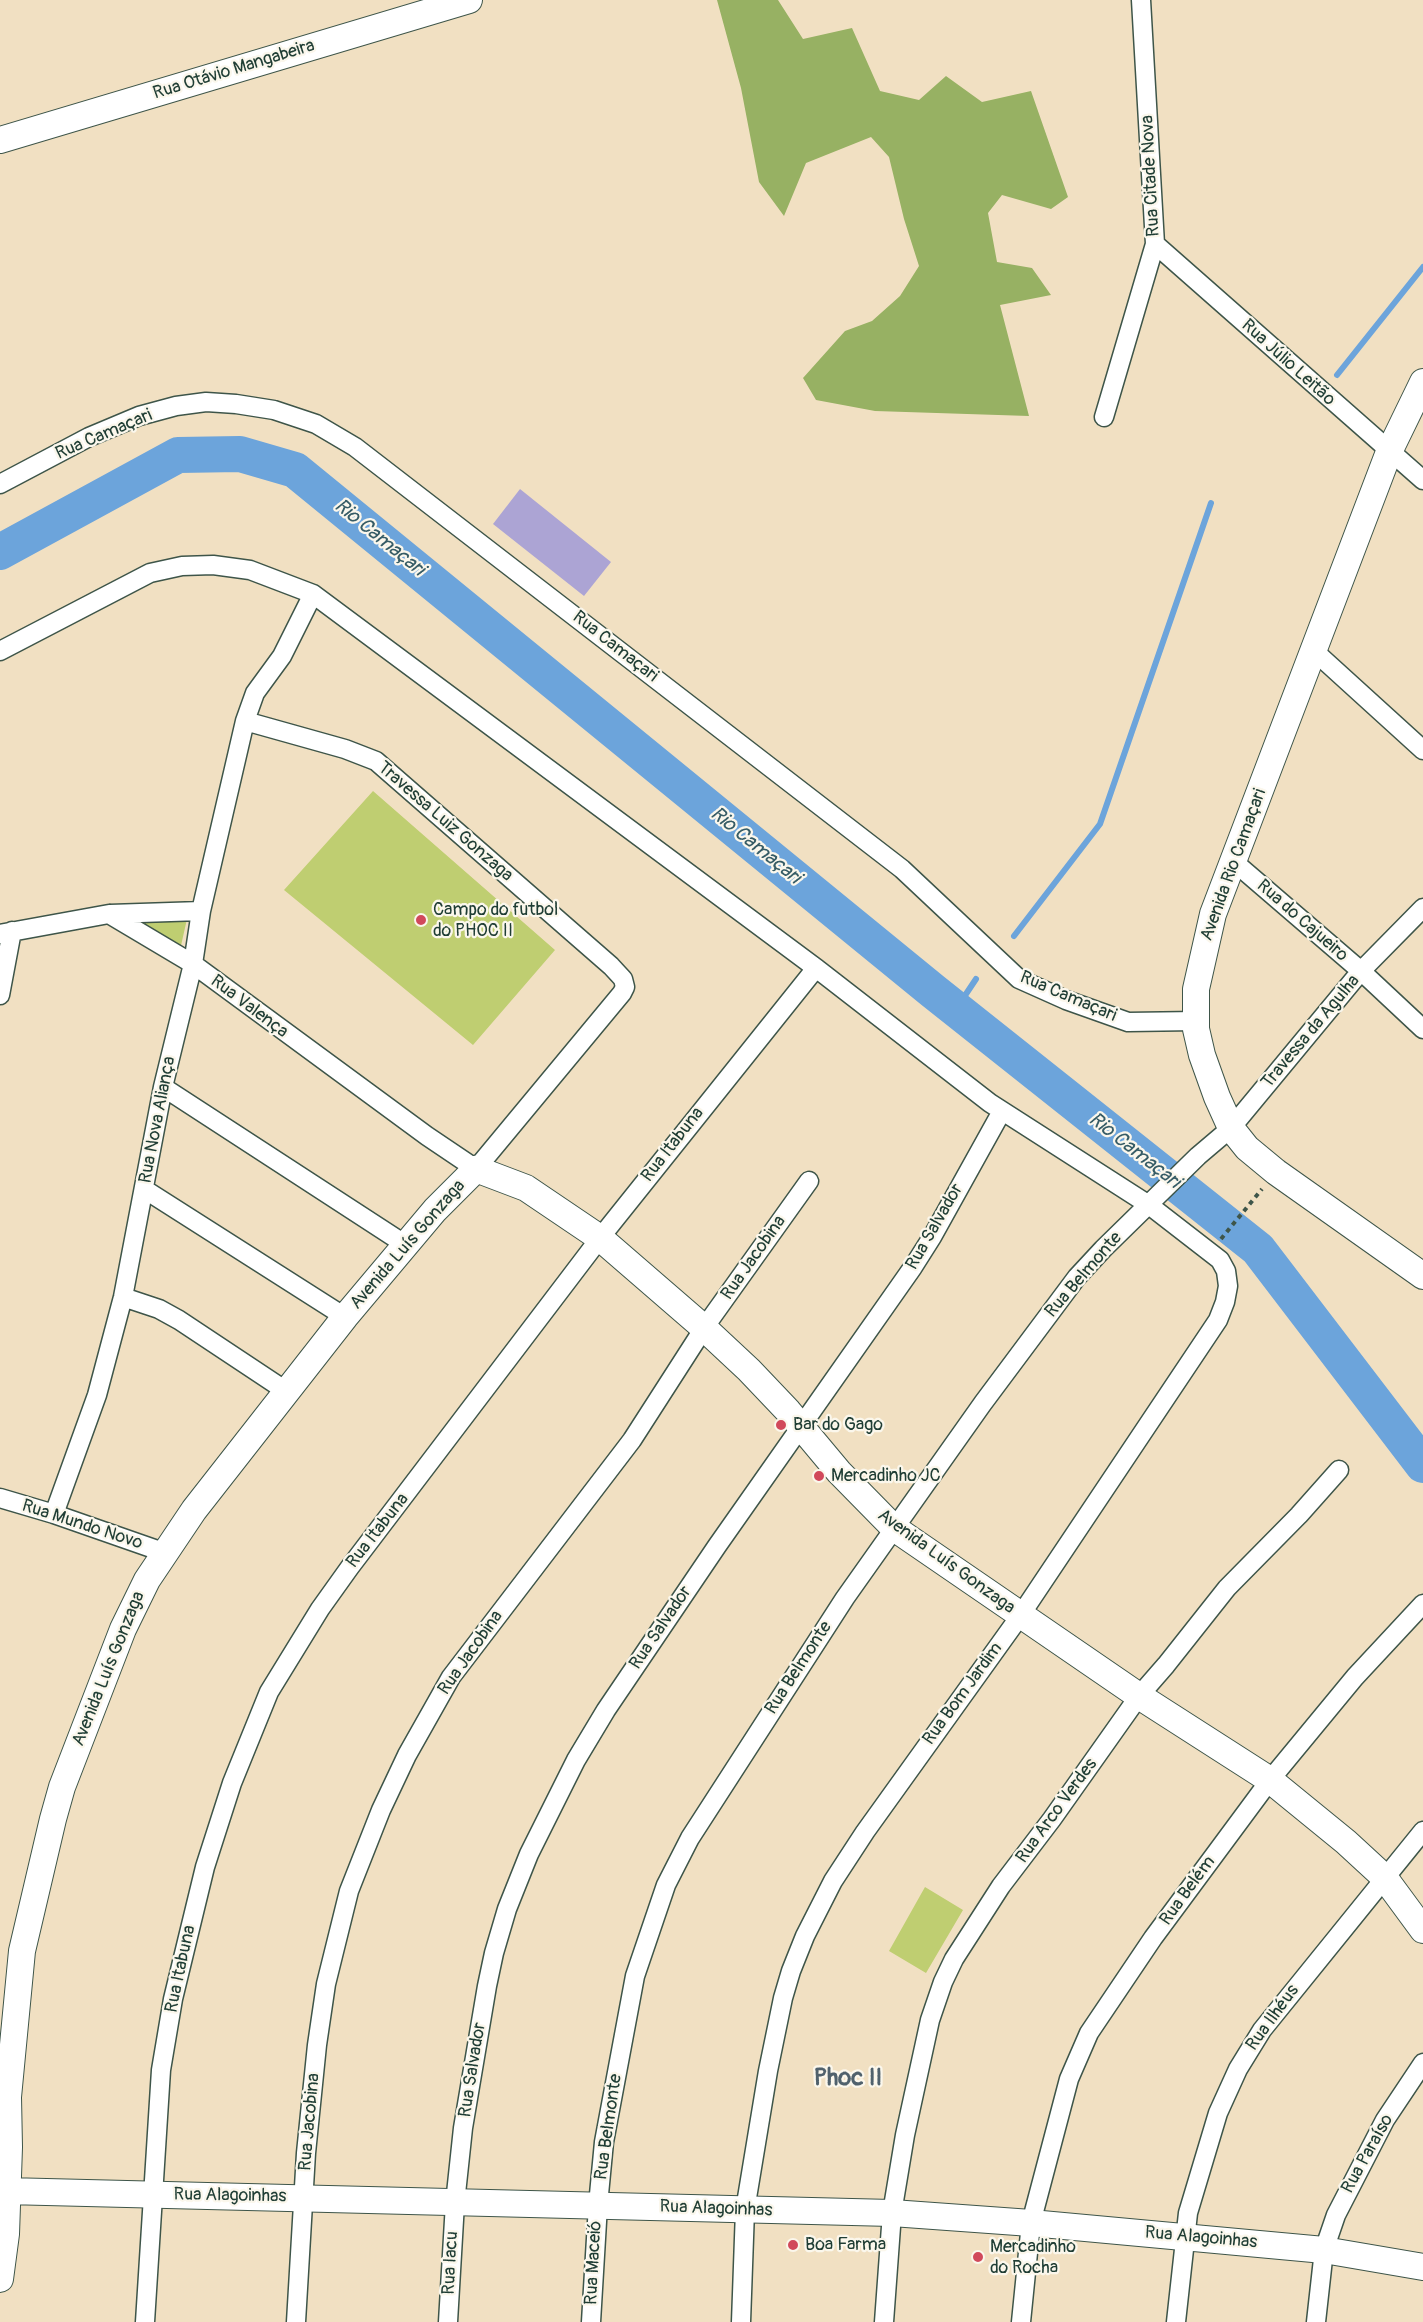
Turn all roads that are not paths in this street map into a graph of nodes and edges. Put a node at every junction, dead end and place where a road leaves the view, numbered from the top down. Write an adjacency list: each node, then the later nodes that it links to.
1 (1141, 0): 4 (street, Rua Citade Nova)
2 (465, 1): 3 (street, Rua Otávio Mangabeira)
3 (0, 140)
4 (1155, 244): 6 (street, Rua Citade Nova); 7 (street, Rua Júlio Leitão)
5 (1423, 382): 7 (street, Avenida Rio Camaçari)
6 (1104, 417)
7 (1389, 452): 8 (street, Rua Júlio Leitão); 11 (street, Avenida Rio Camaçari)
8 (1423, 480)
9 (0, 484): 24 (street, Rua Camaçari)
10 (313, 594): 12 (street, Rua Bom Jardim); 13 (street, Rua Nova Aliança); 21 (street, Rua Bom Jardim)
11 (1313, 650): 14 (street); 15 (street, Avenida Rio Camaçari)
12 (0, 651)
13 (245, 721): 17 (street, Rua Nova Aliança); 29 (street, Travessa Luiz Gonzaga)
14 (1423, 750)
15 (1233, 861): 22 (street, Rua do Cajueiro); 24 (street, Avenida Rio Camaçari)
16 (1423, 908): 22 (street, Travessa da Agulha)
17 (201, 911): 18 (street); 20 (street, Rua Nova Aliança)
18 (109, 914): 19 (street); 20 (street, Rua Valença)
19 (6, 932): 23 (street)
20 (193, 964): 26 (street, Rua Nova Aliança); 29 (street, Rua Valença)
21 (816, 968): 27 (street, Rua Bom Jardim); 33 (street, Rua Itabuna)
22 (1361, 971): 25 (street, Rua do Cajueiro); 28 (street, Travessa da Agulha)
23 (0, 995)
24 (1196, 1021): 28 (street, Avenida Rio Camaçari)
25 (1423, 1029)
26 (163, 1087): 31 (street, Rua Nova Aliança); 34 (street)
27 (1002, 1111): 32 (street, Rua Bom Jardim); 40 (street, Rua Salvador)
28 (1231, 1128): 32 (street, Travessa da Agulha); 35 (street, Avenida Rio Camaçari)
29 (476, 1169): 33 (street, Avenida Luís Gonzaga); 34 (street, Avenida Luís Gonzaga)
30 (809, 1181): 38 (street, Rua Jacobina)
31 (144, 1189): 36 (street, Rua Nova Aliança); 37 (street)
32 (1149, 1204): 44 (street, Rua Belmonte); 47 (street, Rua Bom Jardim)
33 (600, 1238): 38 (street, Avenida Luís Gonzaga); 55 (street, Rua Itabuna)
34 (406, 1245): 37 (street, Avenida Luís Gonzaga)
35 (1423, 1276)
36 (123, 1297): 39 (street); 43 (street, Rua Nova Aliança)
37 (345, 1317): 39 (street, Avenida Luís Gonzaga)
38 (704, 1328): 40 (street, Avenida Luís Gonzaga); 56 (street, Rua Jacobina)
39 (286, 1391): 45 (street, Avenida Luís Gonzaga)
40 (801, 1428): 44 (street, Avenida Luís Gonzaga); 57 (street, Rua Salvador)
41 (1339, 1470): 48 (street, Rua Arco Verdes)
42 (0, 1498): 43 (street, Rua Mundo Novo)
43 (54, 1514): 45 (street, Rua Mundo Novo)
44 (894, 1528): 47 (street, Avenida Luís Gonzaga); 58 (street, Rua Belmonte)
45 (163, 1552): 54 (street, Avenida Luís Gonzaga)
46 (1423, 1604): 49 (street, Rua Belém)
47 (1020, 1616): 48 (street, Avenida Luís Gonzaga); 59 (street, Rua Bom Jardim)
48 (1139, 1696): 49 (street, Avenida Luís Gonzaga); 60 (street, Rua Arco Verdes)
49 (1270, 1780): 51 (street, Avenida Luís Gonzaga); 61 (street, Rua Belém)
50 (1423, 1831): 51 (street, Rua Ilhéus)
51 (1384, 1877): 52 (street, Avenida Luís Gonzaga); 62 (street, Rua Ilhéus)
52 (1423, 1930)
53 (1423, 2063): 63 (street, Rua Paraíso)
54 (6, 2191): 55 (street, Rua Alagoinhas); 65 (street, Avenida Luís Gonzaga)
55 (152, 2194): 56 (street, Rua Alagoinhas); 66 (street, Rua Itabuna)
56 (304, 2198): 57 (street, Rua Alagoinhas); 67 (street, Rua Jacobina)
57 (455, 2203): 58 (street, Rua Alagoinhas); 68 (street, Rua Iacu)
58 (598, 2205): 59 (street, Rua Alagoinhas); 69 (street, Rua Maceió)
59 (746, 2210): 60 (street, Rua Alagoinhas); 70 (street, Rua Bom Jardim)
60 (892, 2213): 61 (street, Rua Alagoinhas); 71 (street, Rua Arco Verdes)
61 (1031, 2223): 62 (street, Rua Alagoinhas); 72 (street, Rua Belém)
62 (1185, 2237): 63 (street, Rua Alagoinhas); 73 (street, Rua Ilhéus)
63 (1324, 2250): 64 (street, Rua Alagoinhas); 74 (street, Rua Paraíso)
64 (1423, 2267)
65 (0, 2278)
66 (145, 2322)
67 (296, 2322)
68 (448, 2322)
69 (591, 2322)
70 (741, 2322)
71 (884, 2322)
72 (1021, 2322)
73 (1176, 2322)
74 (1316, 2322)

